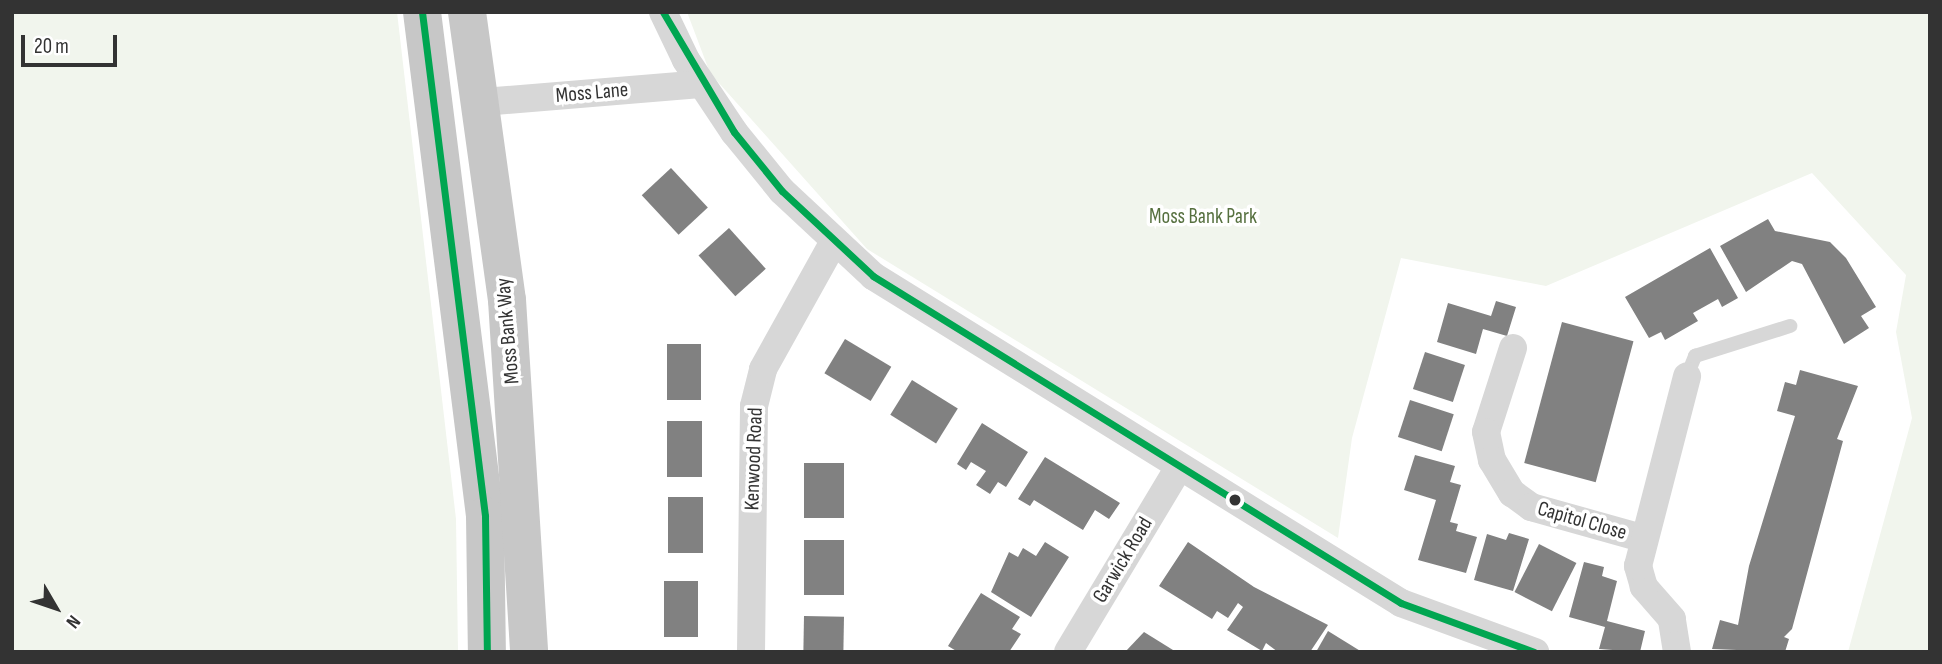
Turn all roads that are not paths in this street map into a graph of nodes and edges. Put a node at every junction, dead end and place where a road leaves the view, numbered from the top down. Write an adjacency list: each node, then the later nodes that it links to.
1 (422, 12): 13 (highway, Moss Bank Way)
2 (467, 12): 5 (highway, Moss Bank Way)
3 (663, 12): 4 (street)
4 (700, 84): 5 (street, Moss Lane); 6 (street)
5 (483, 103): 14 (highway, Moss Bank Way)
6 (833, 243): 10 (street); 15 (street, Kenwood Road)
7 (1790, 326): 9 (lane)
8 (1513, 348): 11 (street, Capitol Close)
9 (1687, 376): 11 (street, Capitol Close)
10 (1178, 468): 12 (street); 16 (street, Garwick Road)
11 (1642, 538): 18 (street, Capitol Close)
12 (1460, 641): 17 (street)
13 (487, 652)
14 (529, 652)
15 (751, 652)
16 (1068, 652)
17 (1535, 652)
18 (1677, 652)

